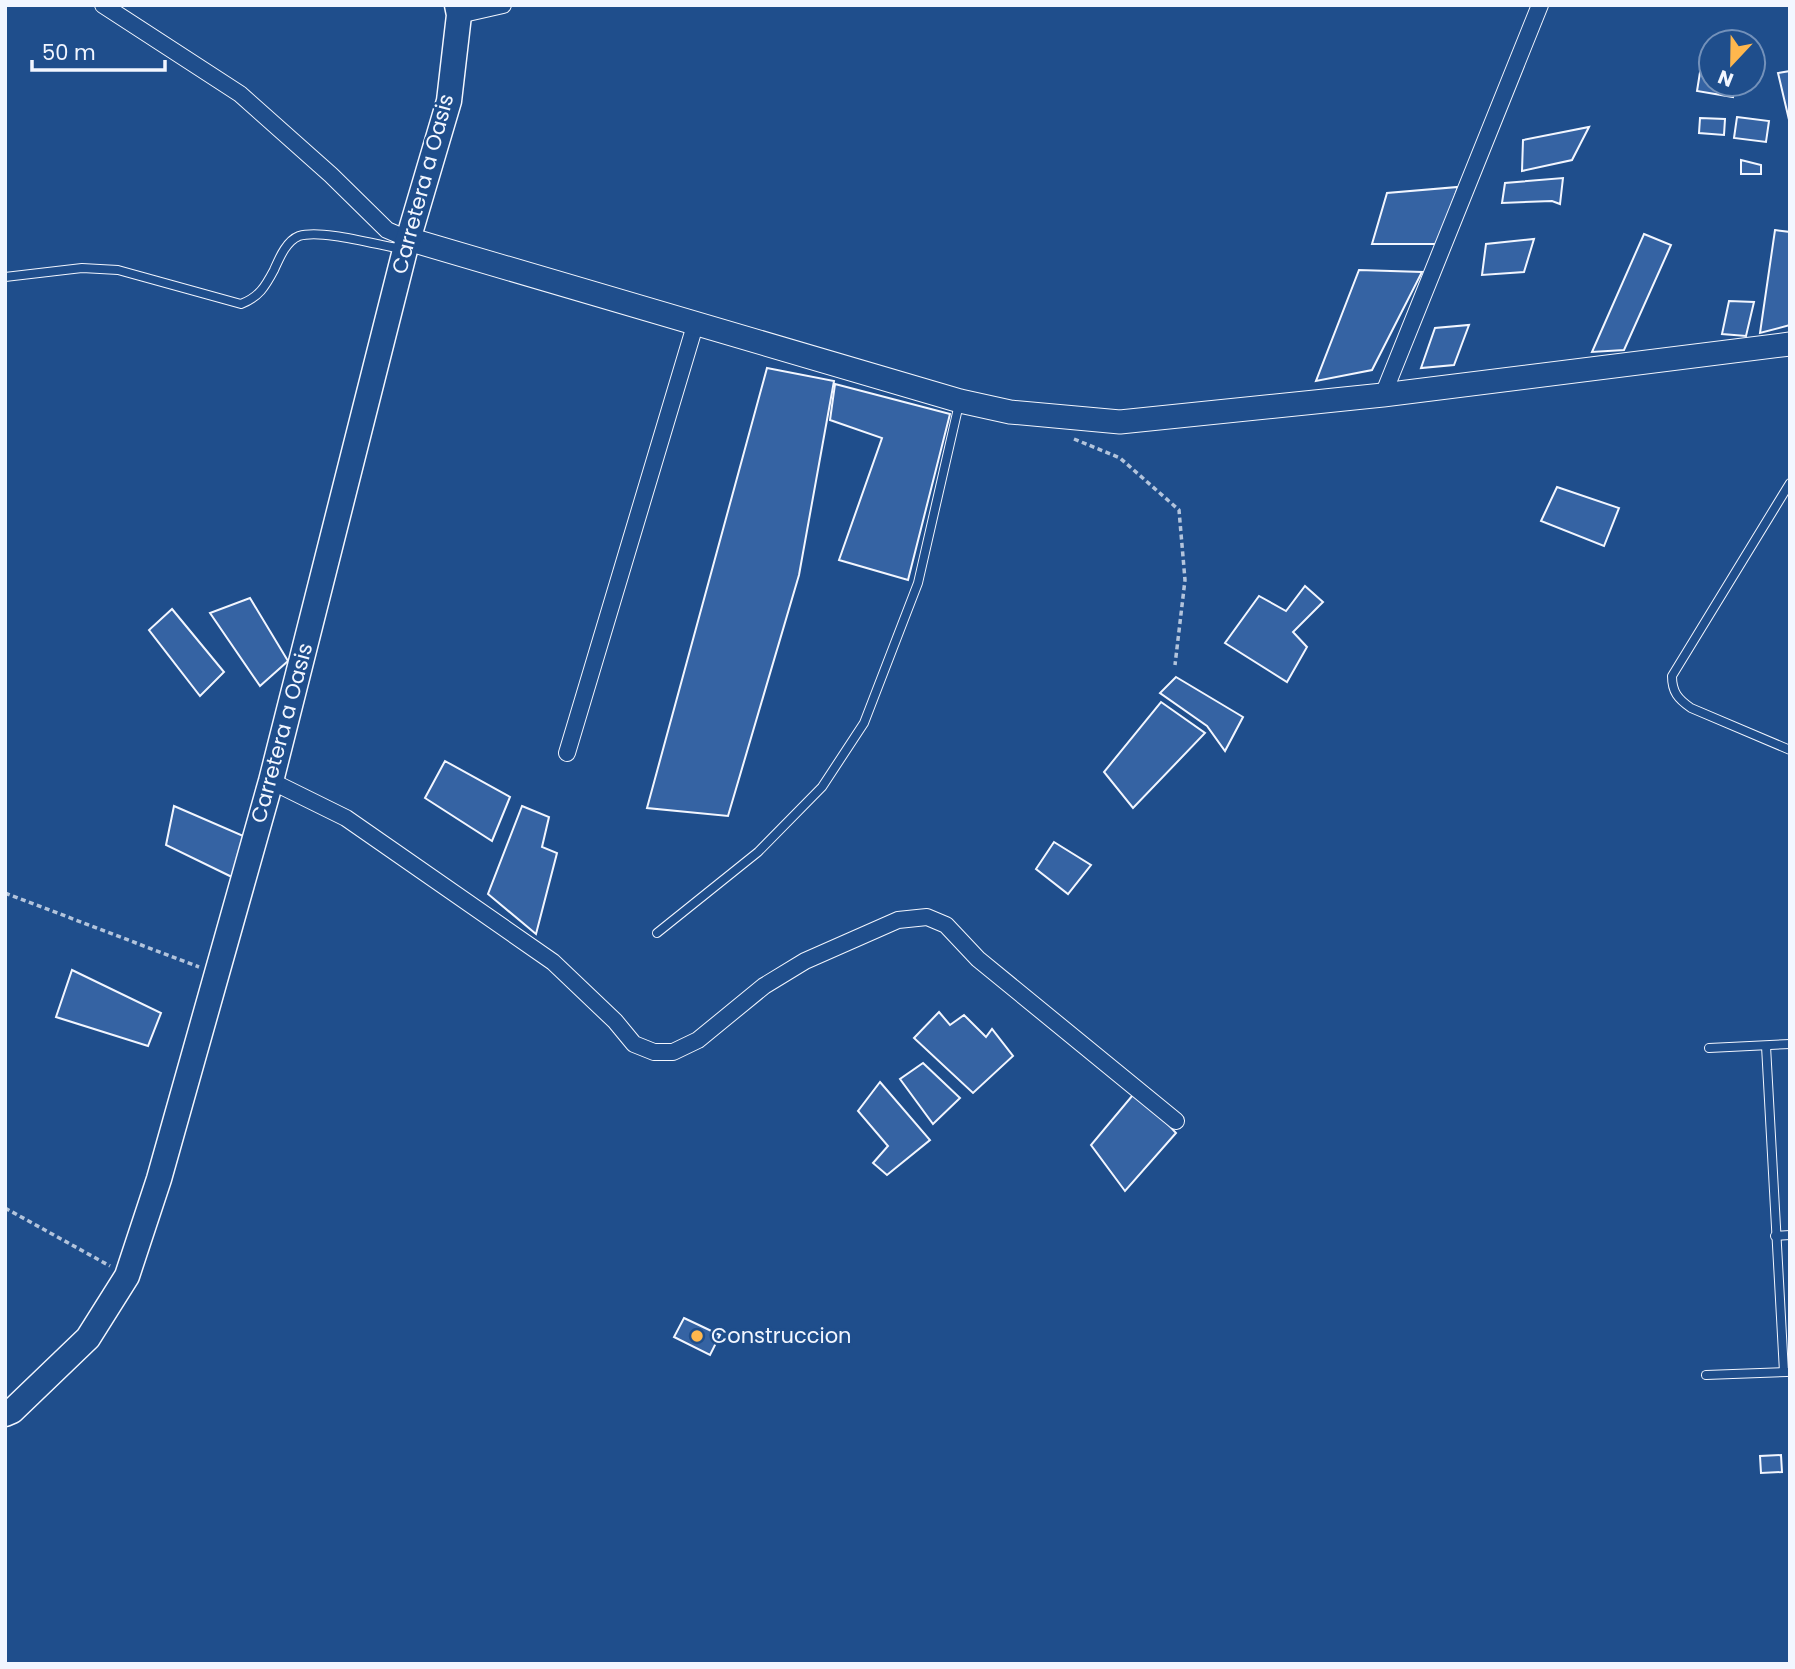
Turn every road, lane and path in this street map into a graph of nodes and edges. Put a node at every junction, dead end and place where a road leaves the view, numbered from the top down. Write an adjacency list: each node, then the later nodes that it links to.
1 (103, 5): 5 (street)
2 (503, 5): 4 (street)
3 (1540, 5): 9 (street)
4 (458, 10): 5 (main road, Carretera a Oasis)
5 (406, 244): 6 (lane); 7 (street); 16 (main road, Carretera a Oasis)
6 (5, 277)
7 (696, 322): 10 (street); 15 (street)
8 (1790, 344): 9 (street)
9 (1383, 395): 10 (street)
10 (960, 401): 18 (lane)
11 (1071, 438): 13 (path)
12 (1790, 484): 14 (lane)
13 (1175, 665)
14 (1790, 750)
15 (567, 753)
16 (271, 781): 19 (main road, Carretera a Oasis); 23 (street)
17 (5, 893): 19 (path)
18 (657, 933)
19 (217, 974): 27 (main road, Carretera a Oasis)
20 (1790, 1044): 21 (lane)
21 (1766, 1046): 22 (lane); 25 (lane)
22 (1709, 1048)
23 (1176, 1121)
24 (5, 1208): 27 (path)
25 (1775, 1236): 26 (lane); 28 (lane)
26 (1790, 1236)
27 (127, 1276): 30 (main road, Carretera a Oasis)
28 (1787, 1372): 29 (lane)
29 (1706, 1376)
30 (5, 1414)

